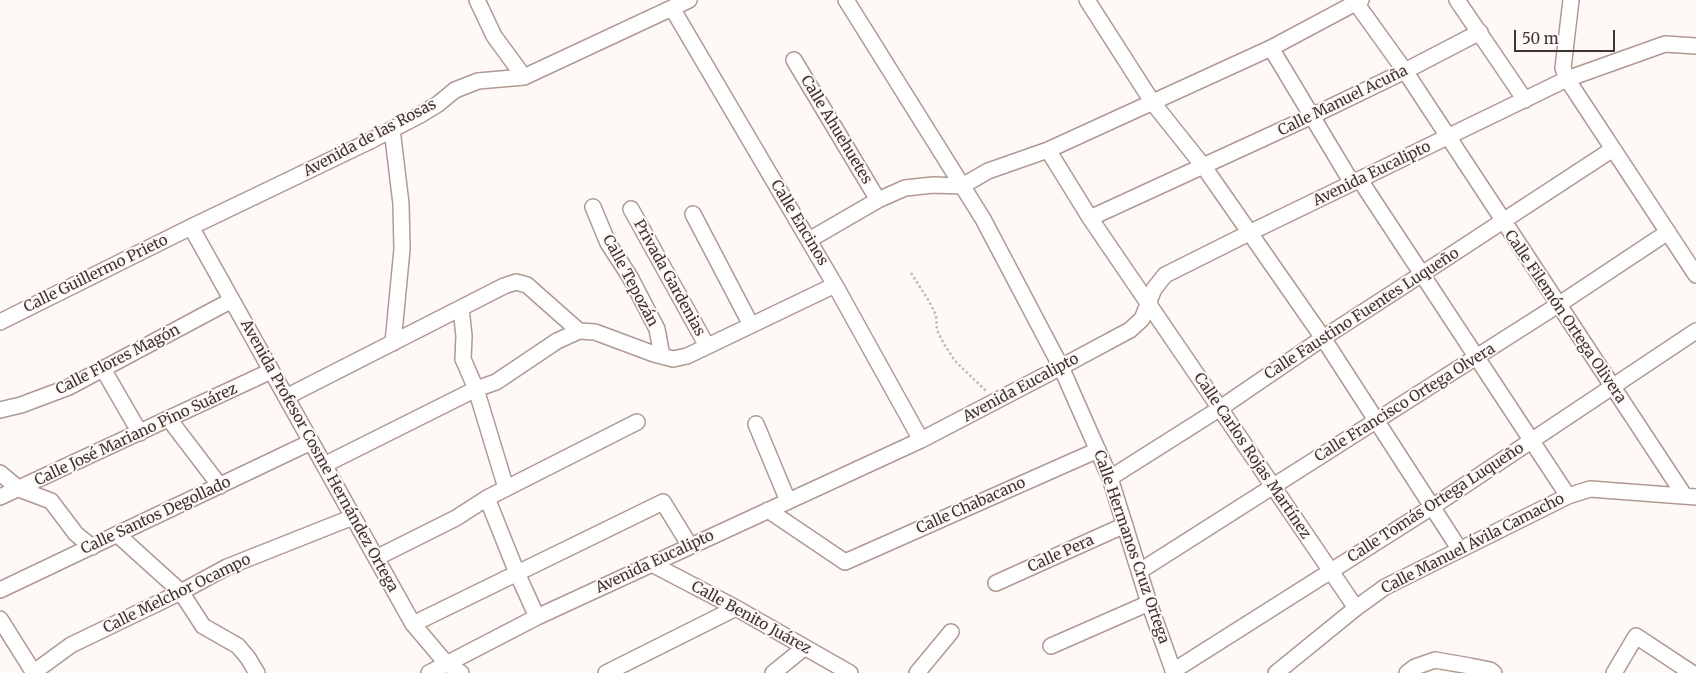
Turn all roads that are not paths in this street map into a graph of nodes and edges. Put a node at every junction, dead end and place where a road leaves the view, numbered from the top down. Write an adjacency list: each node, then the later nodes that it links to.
1 (478, 0): 14 (street)
2 (689, 0): 8 (street, Avenida de las Rosas)
3 (846, 0): 25 (street, Calle Hermanos Cruz Ortega)
4 (1087, 0): 17 (street)
5 (1457, 0): 9 (street)
6 (1571, 0): 15 (street)
7 (1357, 1): 11 (street); 13 (street, Calle Filemón Ortega Olivera)
8 (672, 8): 14 (street, Avenida de las Rosas); 35 (street, Calle Encinos)
9 (1480, 32): 13 (street, Calle Manuel Acuña); 16 (street)
10 (1696, 46): 15 (street, Avenida Eucalipto)
11 (1271, 48): 17 (street); 18 (street)
12 (794, 60): 26 (street, Calle Ahuehuetes)
13 (1405, 72): 18 (street, Calle Manuel Acuña); 20 (street, Calle Filemón Ortega Olivera)
14 (524, 77): 19 (street, Avenida de las Rosas)
15 (1567, 79): 16 (street, Avenida Eucalipto); 21 (street)
16 (1525, 100): 20 (street, Avenida Eucalipto)
17 (1153, 103): 22 (street); 23 (street)
18 (1312, 116): 23 (street, Calle Manuel Acuña); 24 (street)
19 (392, 129): 32 (street, Avenida de las Rosas); 48 (street)
20 (1447, 138): 24 (street, Avenida Eucalipto); 31 (street, Calle Filemón Ortega Olivera)
21 (1613, 149): 31 (street, Calle Faustino Fuentes Luqueño); 33 (street)
22 (1048, 150): 25 (street); 30 (street, Calle Carlos Rojas Martínez)
23 (1204, 167): 30 (street, Calle Manuel Acuña); 34 (street)
24 (1356, 182): 34 (street, Avenida Eucalipto); 36 (street)
25 (962, 186): 26 (street); 52 (street, Calle Hermanos Cruz Ortega)
26 (878, 200): 35 (street)
27 (593, 207): 50 (street, Calle Tepozán)
28 (631, 209): 49 (street, Privada Gardenias)
29 (693, 214): 44 (street)
30 (1090, 218): 40 (street, Calle Carlos Rojas Martínez)
31 (1502, 221): 36 (street, Calle Faustino Fuentes Luqueño); 41 (street, Calle Filemón Ortega Olivera)
32 (191, 227): 39 (street, Avenida Profesor Cosme Hernández Ortega); 43 (street, Calle Guillermo Prieto)
33 (1668, 232): 37 (street); 41 (street, Calle Francisco Ortega Olvera)
34 (1249, 233): 40 (street, Avenida Eucalipto); 47 (street)
35 (809, 240): 38 (street, Calle Encinos)
36 (1422, 274): 47 (street, Calle Faustino Fuentes Luqueño); 51 (street)
37 (1696, 275)
38 (835, 285): 44 (street); 65 (street, Calle Encinos)
39 (232, 300): 53 (street, Calle Flores Magón); 54 (street, Avenida Profesor Cosme Hernández Ortega)
40 (1148, 304): 52 (street, Avenida Eucalipto); 58 (street, Calle Carlos Rojas Martínez)
41 (1558, 305): 51 (street, Calle Francisco Ortega Olvera); 55 (street, Calle Filemón Ortega Olivera)
42 (461, 308): 45 (street); 48 (street); 56 (street)
43 (0, 322)
44 (751, 325): 49 (street)
45 (579, 331): 50 (street); 56 (street)
46 (1696, 331): 55 (street, Calle Tomás Ortega Luqueño)
47 (1323, 338): 58 (street, Calle Faustino Fuentes Luqueño); 61 (street)
48 (393, 343): 57 (street)
49 (707, 346): 50 (street)
50 (662, 356)
51 (1477, 357): 61 (street, Calle Francisco Ortega Olvera); 66 (street)
52 (1061, 367): 65 (street, Avenida Eucalipto); 68 (street, Calle Hermanos Cruz Ortega)
53 (103, 369): 59 (street, Calle Flores Magón); 64 (street)
54 (272, 371): 57 (street, Avenida Profesor Cosme Hernández Ortega); 60 (street, Calle José Mariano Pino Suárez)
55 (1612, 387): 66 (street, Calle Tomás Ortega Luqueño); 77 (street, Calle Filemón Ortega Olivera)
56 (476, 389): 69 (street); 74 (street)
57 (286, 397): 67 (street, Avenida Profesor Cosme Hernández Ortega)
58 (1219, 409): 71 (street, Calle Faustino Fuentes Luqueño); 73 (street, Calle Carlos Rojas Martínez)
59 (0, 410)
60 (169, 419): 64 (street, Calle José Mariano Pino Suárez); 72 (street)
61 (1376, 421): 73 (street, Calle Francisco Ortega Olvera); 81 (street)
62 (637, 422): 74 (street)
63 (756, 424): 80 (street)
64 (140, 433): 75 (street, Calle José Mariano Pino Suárez)
65 (921, 440): 80 (street, Avenida Eucalipto)
66 (1532, 441): 76 (street); 81 (street, Calle Tomás Ortega Luqueño)
67 (312, 442): 69 (street, Avenida Profesor Cosme Hernández Ortega); 72 (street, Calle Santos Degollado)
68 (1098, 450): 71 (street, Calle Hermanos Cruz Ortega); 82 (street, Calle Chabacano)
69 (324, 465): 83 (street, Avenida Profesor Cosme Hernández Ortega)
70 (0, 473): 75 (street)
71 (1110, 478): 84 (street, Calle Hermanos Cruz Ortega)
72 (220, 486): 85 (street, Calle Santos Degollado)
73 (1273, 487): 91 (street, Calle Francisco Ortega Olvera); 92 (street, Calle Carlos Rojas Martínez)
74 (506, 488): 79 (street)
75 (19, 489): 78 (street, Calle José Mariano Pino Suárez); 87 (street)
76 (1568, 496): 77 (street, Calle Manuel Ávila Camacho); 88 (street, Calle Manuel Ávila Camacho)
77 (1690, 496)
78 (0, 497)
79 (487, 498): 89 (street); 93 (street)
80 (788, 501): 82 (street, Avenida Eucalipto)
81 (1432, 507): 88 (street); 92 (street, Calle Tomás Ortega Luqueño)
82 (768, 510): 86 (street, Avenida Eucalipto)
83 (353, 517): 89 (street, Avenida Profesor Cosme Hernández Ortega); 96 (street, Calle Melchor Ocampo)
84 (1125, 525): 91 (street, Calle Hermanos Cruz Ortega); 94 (street, Calle Pera)
85 (118, 535): 87 (street, Calle Santos Degollado); 96 (street)
86 (690, 546): 90 (street, Avenida Eucalipto); 93 (street)
87 (92, 547): 95 (street, Calle Santos Degollado)
88 (1460, 550): 99 (street, Calle Manuel Ávila Camacho)
89 (376, 558): 102 (street, Avenida Profesor Cosme Hernández Ortega)
90 (652, 564): 98 (street, Calle Benito Juárez); 100 (street, Avenida Eucalipto)
91 (1140, 571): 97 (street, Calle Hermanos Cruz Ortega)
92 (1331, 571): 99 (street, Calle Carlos Rojas Martínez); 109 (street, Calle Tomás Ortega Luqueño)
93 (517, 574): 100 (street); 102 (street)
94 (996, 583)
95 (0, 590)
96 (181, 592): 107 (street, Calle Melchor Ocampo); 110 (street)
97 (1149, 603): 104 (street); 109 (street, Calle Hermanos Cruz Ortega)
98 (736, 608): 105 (street, Calle Benito Juárez); 108 (street)
99 (1356, 608): 116 (street, Calle Manuel Ávila Camacho)
100 (537, 617): 106 (street, Avenida Eucalipto)
101 (0, 619): 107 (street)
102 (413, 624): 106 (street, Avenida Profesor Cosme Hernández Ortega)
103 (951, 632): 115 (street)
104 (1051, 646)
105 (804, 648): 113 (street); 114 (street, Calle Benito Juárez)
106 (446, 663): 111 (street, Avenida Eucalipto); 112 (street, Avenida Profesor Cosme Hernández Ortega)
107 (34, 672)
108 (609, 672)
109 (1173, 672)
110 (256, 673)
111 (429, 673)
112 (461, 673)
113 (773, 673)
114 (850, 673)
115 (917, 673)
116 (1276, 673)
117 (1407, 673): 118 (street)
118 (1494, 673)
119 (1614, 673): 120 (street)
120 (1692, 673)

